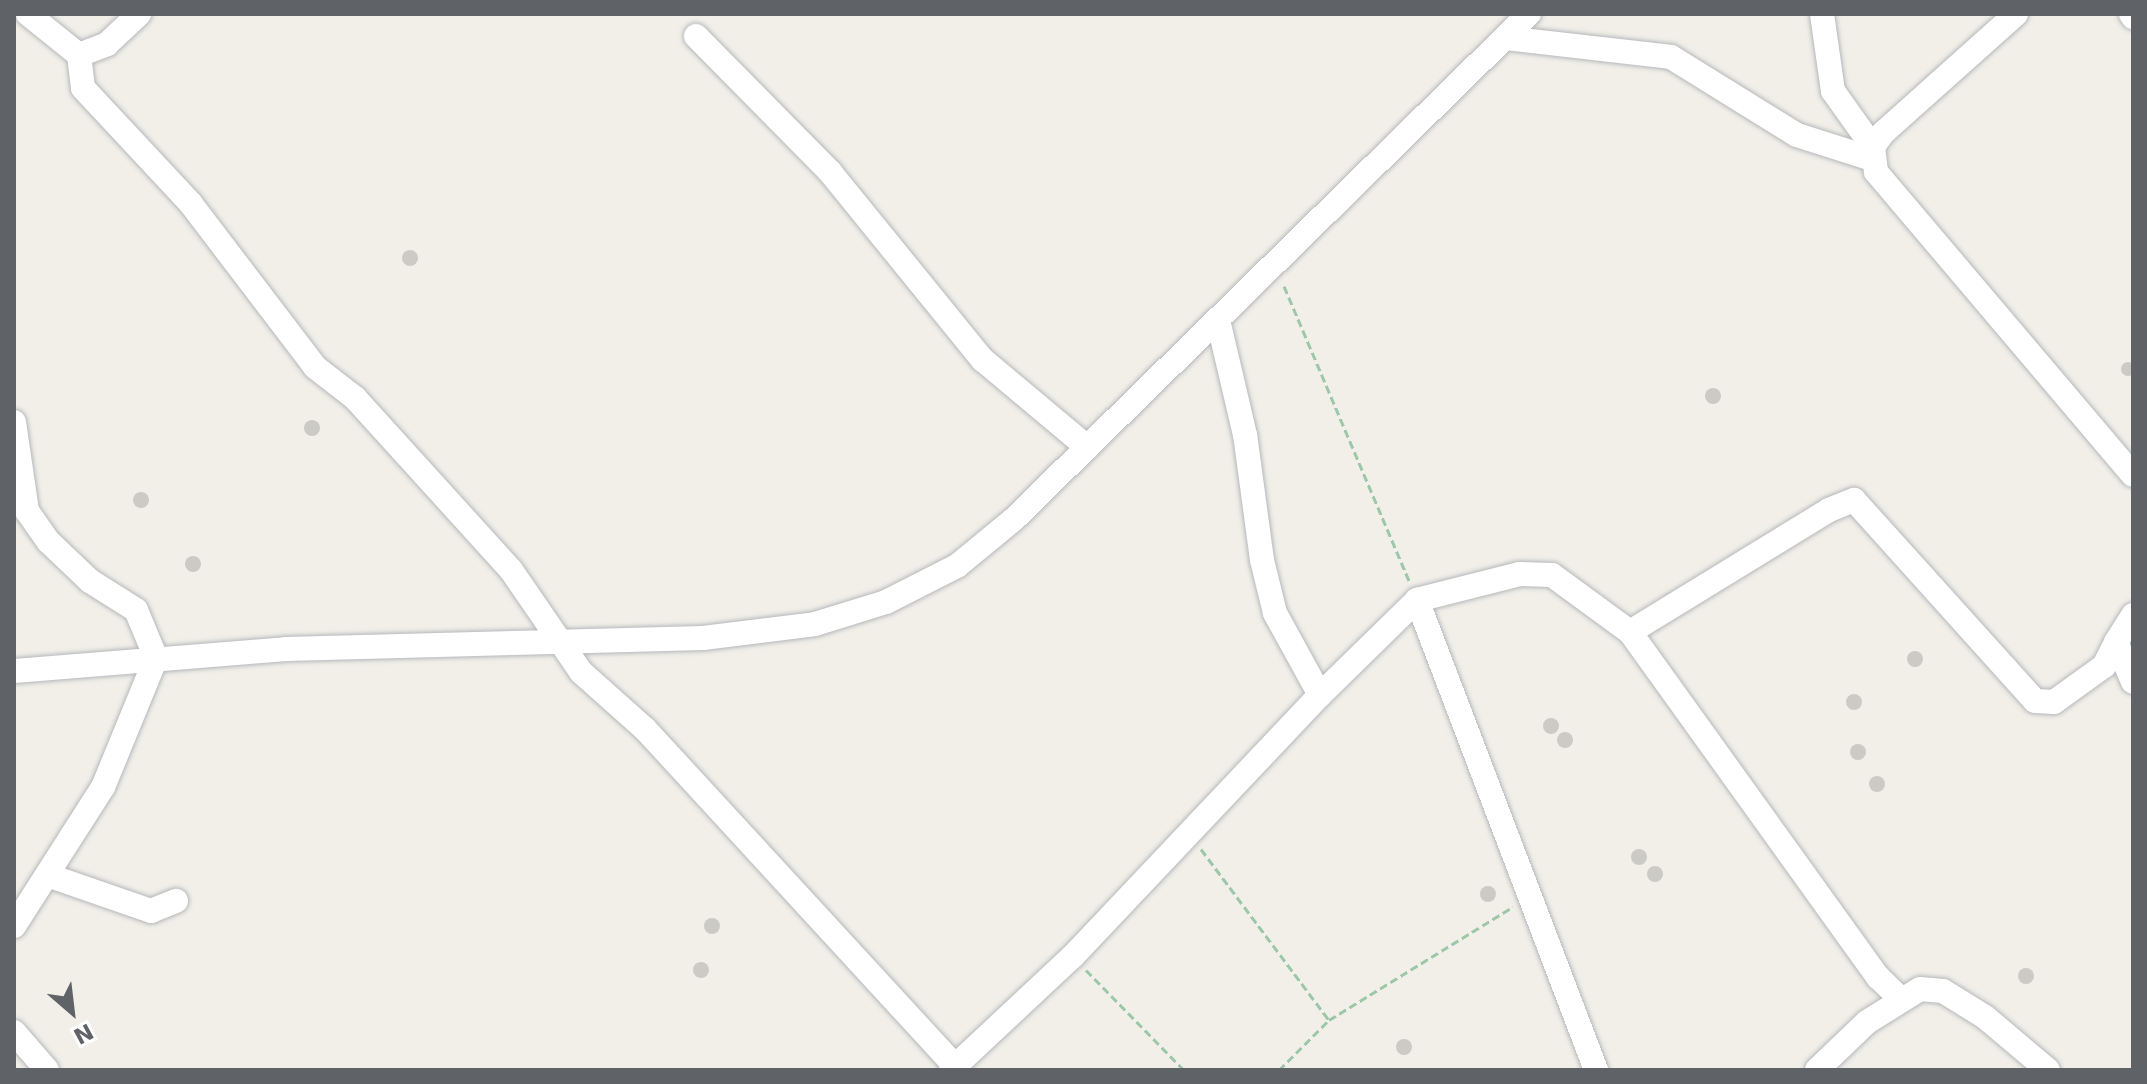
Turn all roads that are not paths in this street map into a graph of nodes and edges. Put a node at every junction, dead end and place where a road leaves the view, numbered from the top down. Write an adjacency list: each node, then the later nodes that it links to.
1 (28, 14): 8 (street)
2 (139, 14): 8 (street)
3 (1529, 14): 7 (street)
4 (1822, 14): 9 (street)
5 (2016, 14): 9 (street)
6 (696, 36): 12 (street)
7 (1505, 38): 9 (street); 10 (street)
8 (79, 55): 17 (street)
9 (1873, 153): 13 (street)
10 (1218, 320): 12 (street); 22 (street)
11 (14, 422): 19 (street)
12 (1087, 447): 17 (street)
13 (2133, 475)
14 (1417, 600): 16 (street); 22 (street); 30 (street)
15 (2133, 615): 18 (street)
16 (1630, 632): 18 (street); 26 (street)
17 (556, 640): 19 (street); 28 (street)
18 (2116, 642): 21 (street)
19 (156, 658): 20 (street); 23 (street)
20 (14, 671)
21 (2133, 682)
22 (1320, 695): 28 (street)
23 (50, 876): 24 (street); 25 (street)
24 (176, 901)
25 (14, 926)
26 (1900, 998): 31 (street); 32 (street)
27 (14, 1032): 29 (street)
28 (953, 1068)
29 (47, 1070)
30 (1596, 1070)
31 (1817, 1070)
32 (2048, 1070)

